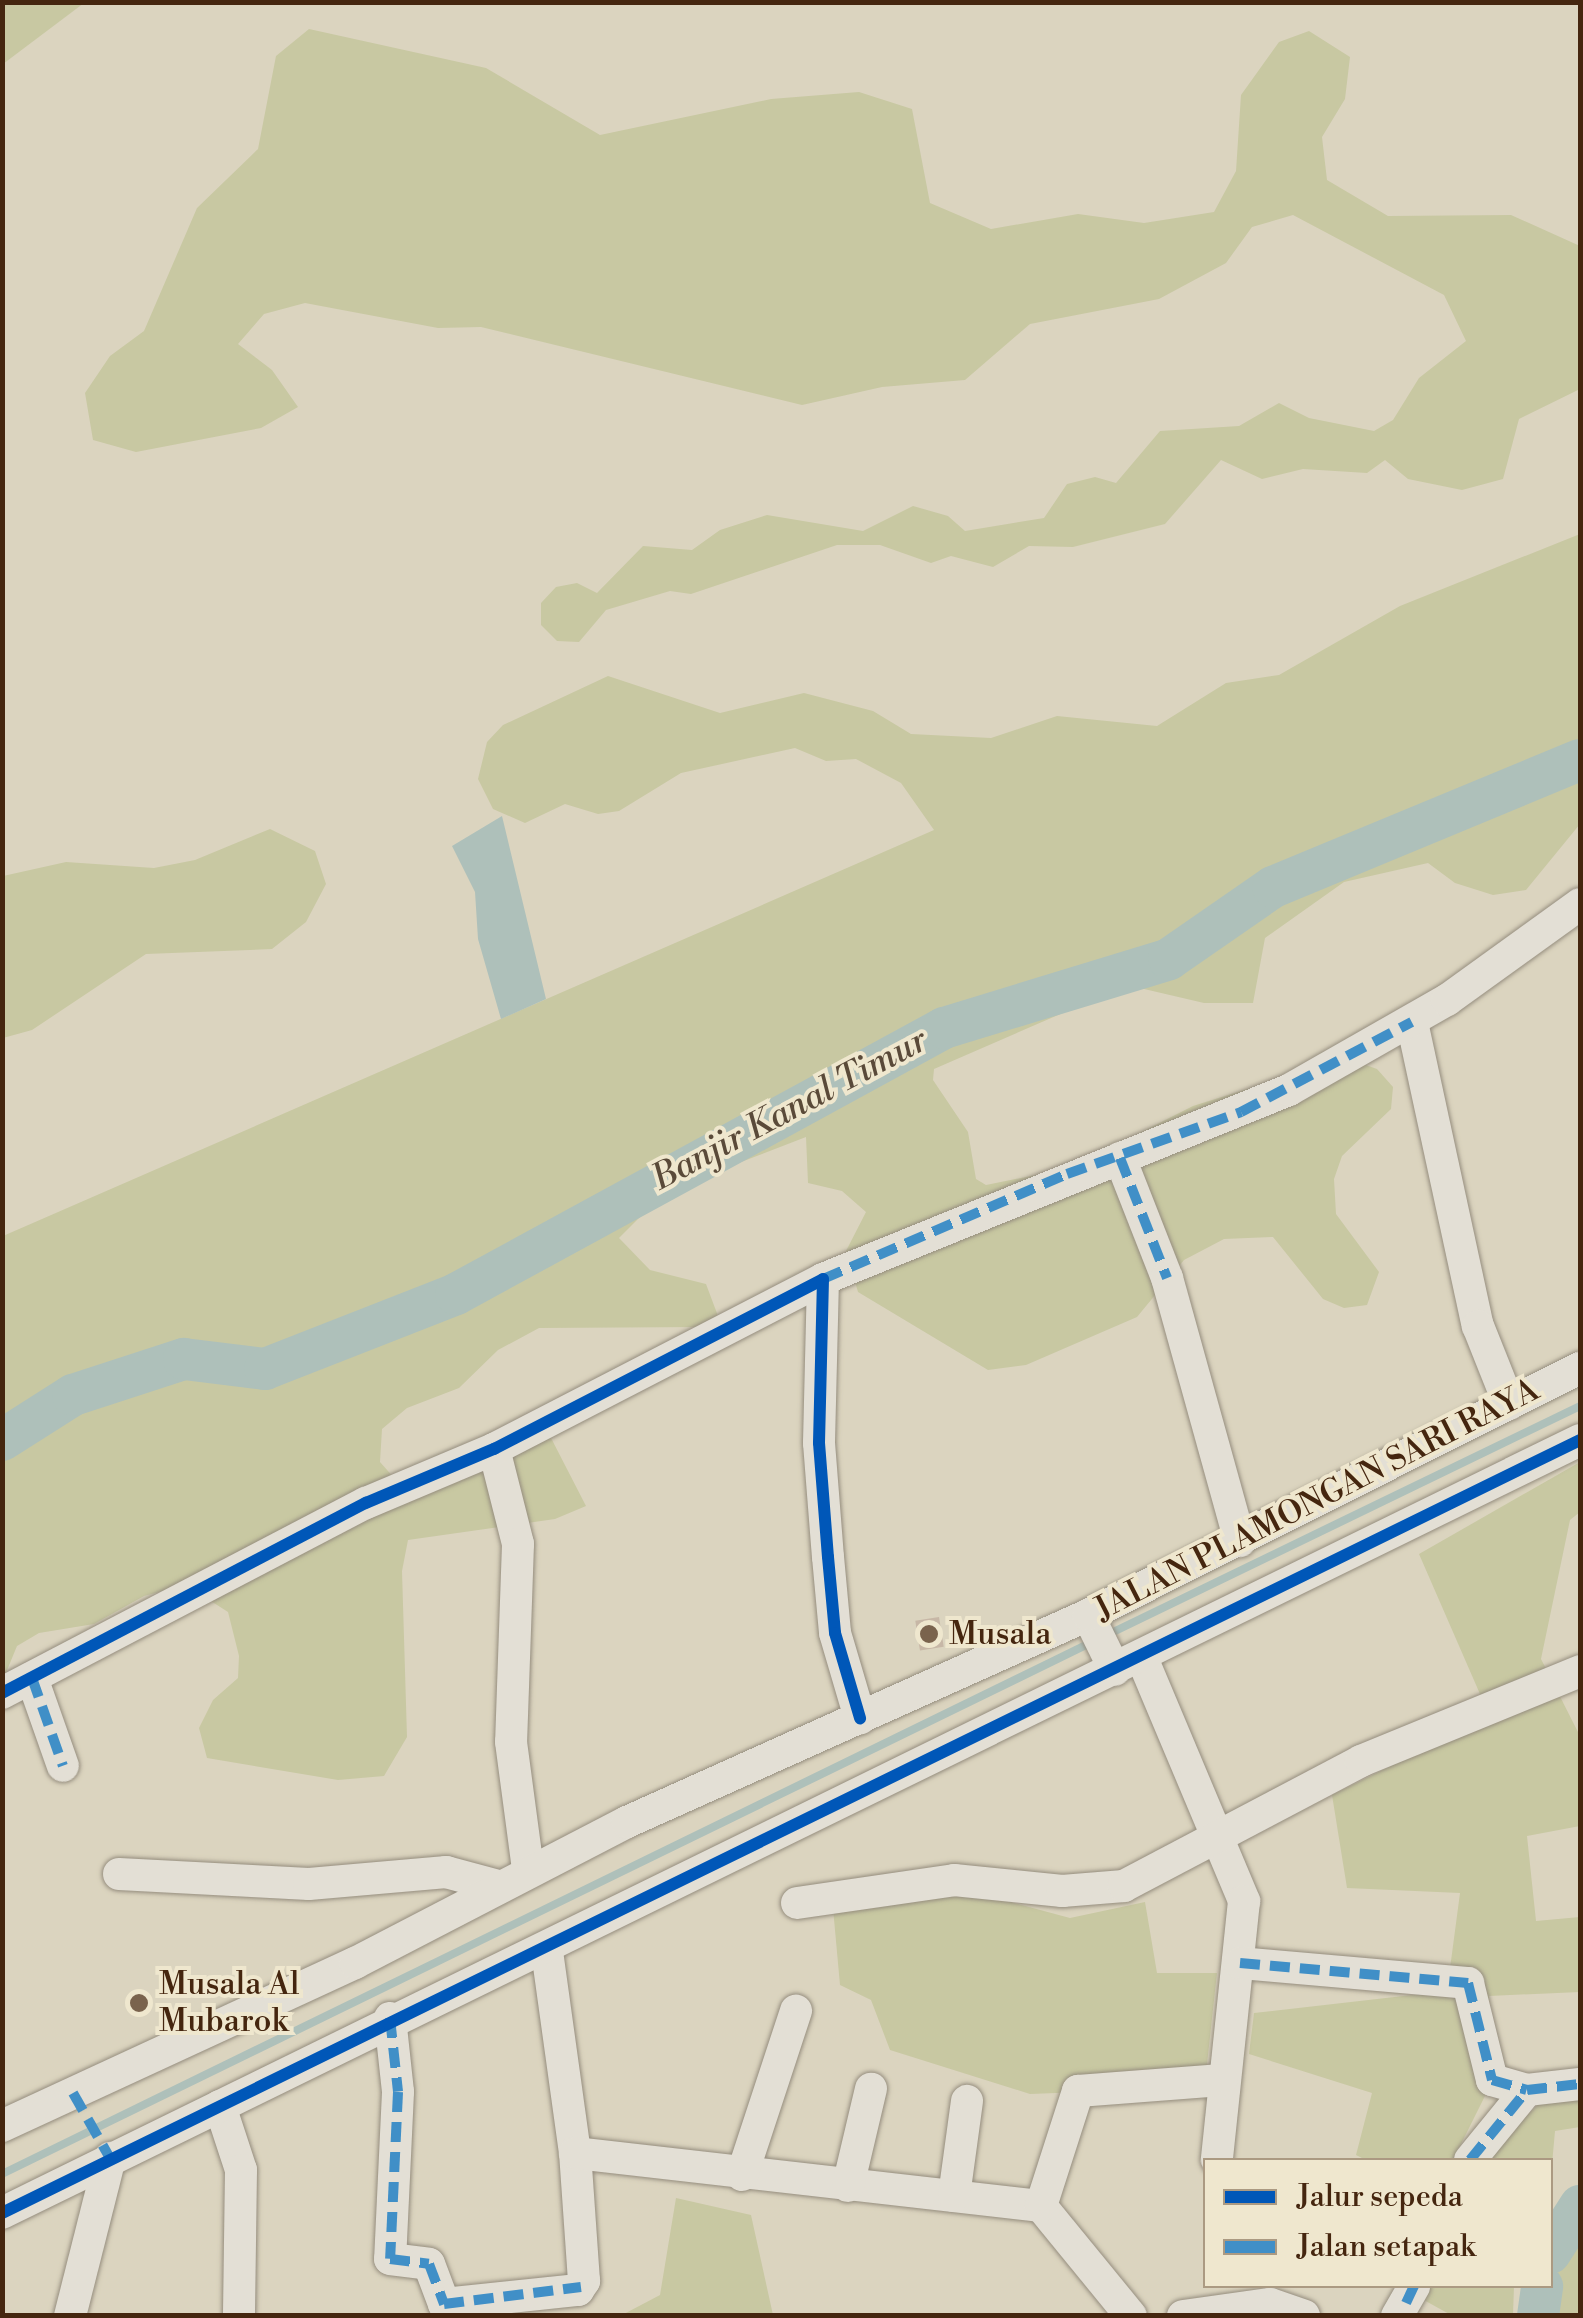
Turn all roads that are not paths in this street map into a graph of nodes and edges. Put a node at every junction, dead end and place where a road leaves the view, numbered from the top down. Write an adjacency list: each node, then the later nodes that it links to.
1 (1580, 904): 2 (street)
2 (1412, 1022): 3 (street); 6 (street)
3 (1120, 1158): 4 (street); 9 (street)
4 (823, 1280): 8 (street); 14 (street)
5 (1580, 1368): 6 (street, JALAN PLAMONGAN SARI RAYA)
6 (1509, 1404): 9 (street, JALAN PLAMONGAN SARI RAYA)
7 (1580, 1440): 10 (street)
8 (494, 1448): 12 (street); 17 (street)
9 (1240, 1541): 10 (street, JALAN PLAMONGAN SARI RAYA)
10 (1108, 1644): 14 (street, JALAN PLAMONGAN SARI RAYA); 16 (street); 21 (street)
11 (1580, 1671): 16 (street)
12 (32, 1678): 13 (street); 15 (street)
13 (2, 1694)
14 (860, 1718): 17 (street, JALAN PLAMONGAN SARI RAYA)
15 (63, 1766)
16 (1219, 1833): 20 (street); 22 (street)
17 (528, 1870): 19 (street, JALAN PLAMONGAN SARI RAYA)
18 (118, 1874): 19 (street)
19 (498, 1886): 31 (street, JALAN PLAMONGAN SARI RAYA)
20 (797, 1902)
21 (547, 1950): 24 (street); 32 (street)
22 (1240, 1963): 25 (street); 28 (street)
23 (796, 2011): 36 (street)
24 (390, 2018): 30 (street); 32 (street)
25 (1222, 2080): 34 (street); 39 (street)
26 (1580, 2084): 28 (street)
27 (871, 2089): 37 (street)
28 (1527, 2090): 35 (street)
29 (967, 2101): 38 (street)
30 (220, 2106): 33 (street); 44 (street)
31 (2, 2126)
32 (575, 2154): 36 (street)
33 (110, 2158): 40 (street); 43 (street)
34 (1217, 2158)
35 (1472, 2158)
36 (742, 2176): 37 (street)
37 (848, 2186): 38 (street)
38 (954, 2196): 39 (street)
39 (1041, 2206): 45 (street)
40 (2, 2213)
41 (1413, 2288): 48 (street)
42 (1268, 2302): 46 (street); 47 (street)
43 (70, 2316)
44 (239, 2316)
45 (1131, 2316)
46 (1183, 2316)
47 (1304, 2316)
48 (1397, 2316)

